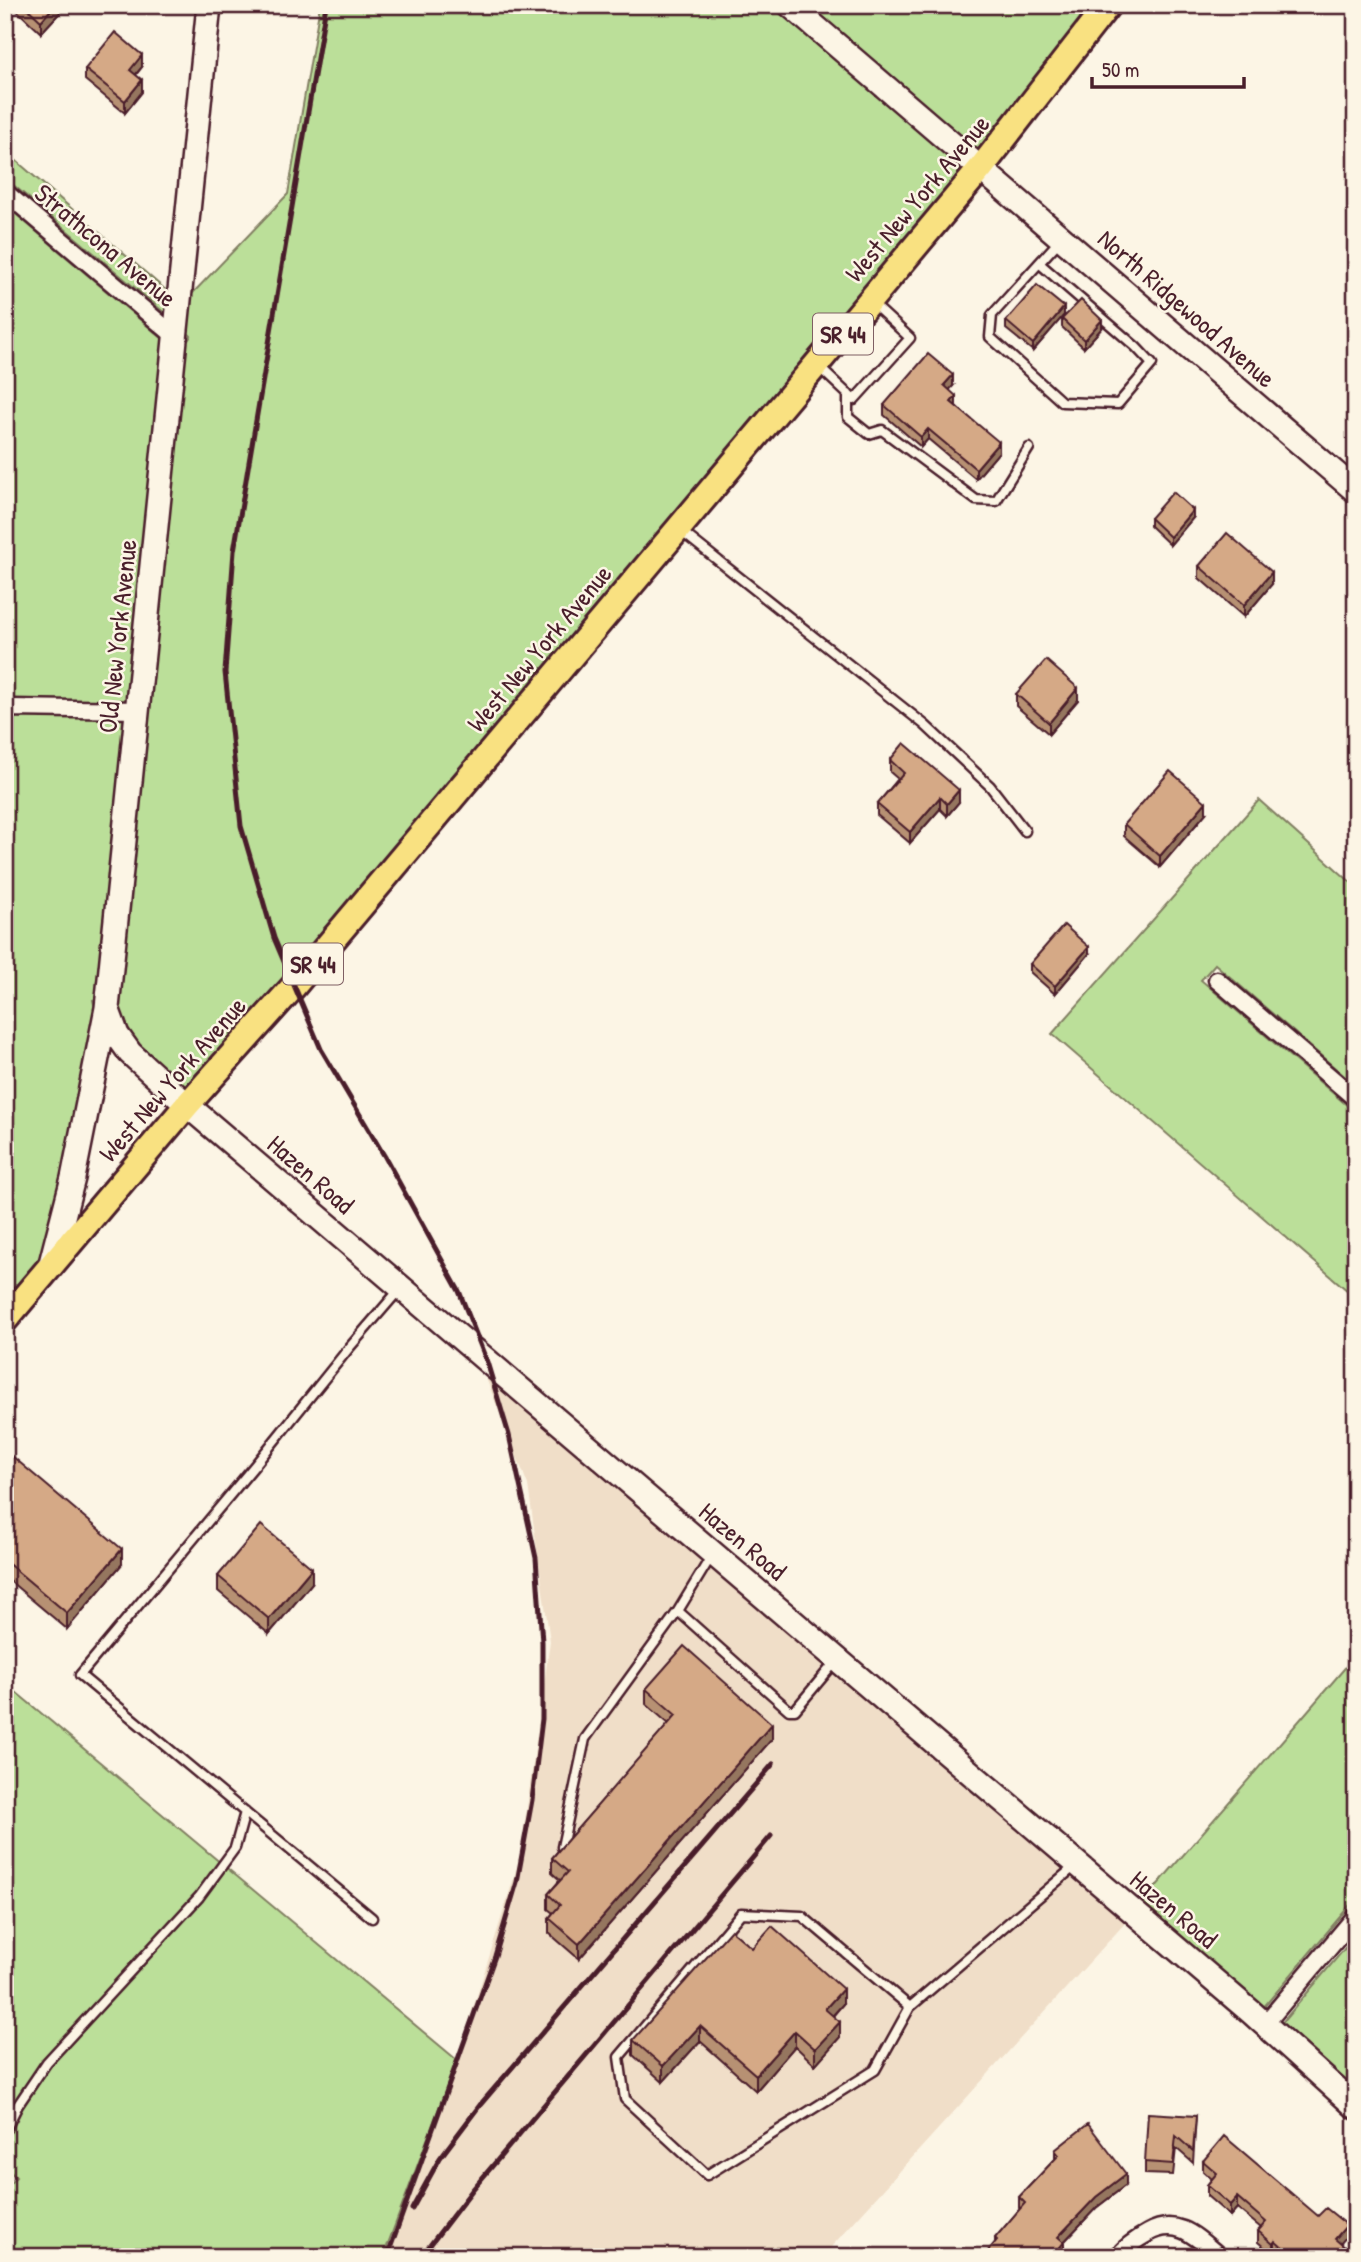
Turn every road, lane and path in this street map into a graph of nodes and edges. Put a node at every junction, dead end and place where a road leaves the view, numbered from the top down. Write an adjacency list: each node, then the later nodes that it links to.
1 (209, 5): 9 (street, Old New York Avenue)
2 (790, 5): 4 (street, North Ridgewood Avenue)
3 (1108, 5): 4 (main road, West New York Avenue / SR 44)
4 (981, 168): 6 (street, North Ridgewood Avenue); 8 (main road, West New York Avenue / SR 44)
5 (5, 192): 9 (street, Strathcona Avenue)
6 (1062, 237): 7 (lane); 13 (street, North Ridgewood Avenue)
7 (1039, 263): 7 (lane)
8 (870, 301): 10 (main road, West New York Avenue / SR 44); 11 (lane)
9 (176, 337): 16 (street, Old New York Avenue)
10 (816, 365): 11 (lane); 14 (main road, West New York Avenue / SR 44)
11 (848, 394): 12 (lane)
12 (1029, 448)
13 (1356, 491)
14 (678, 529): 17 (lane); 21 (main road, West New York Avenue / SR 44)
15 (5, 710): 16 (street)
16 (138, 710): 19 (street, Old New York Avenue)
17 (1025, 831)
18 (1217, 980): 20 (street)
19 (107, 1008): 21 (street, Hazen Road); 22 (street, Old New York Avenue)
20 (1356, 1100)
21 (187, 1105): 22 (main road, West New York Avenue / SR 44); 23 (street, Hazen Road)
22 (50, 1266): 24 (main road, West New York Avenue / SR 44)
23 (401, 1288): 25 (street, Hazen Road); 28 (lane)
24 (5, 1320)
25 (714, 1553): 26 (lane); 27 (street, Hazen Road)
26 (678, 1611): 27 (lane); 29 (lane)
27 (838, 1659): 30 (street, Hazen Road)
28 (245, 1812): 32 (lane); 36 (lane)
29 (562, 1847)
30 (1077, 1864): 33 (lane); 34 (street, Hazen Road)
31 (1356, 1916): 34 (street)
32 (372, 1917)
33 (910, 2007): 33 (lane)
34 (1265, 2024): 35 (street, Hazen Road)
35 (1356, 2107)
36 (5, 2131)
37 (1117, 2257): 38 (street)
38 (1220, 2257)

